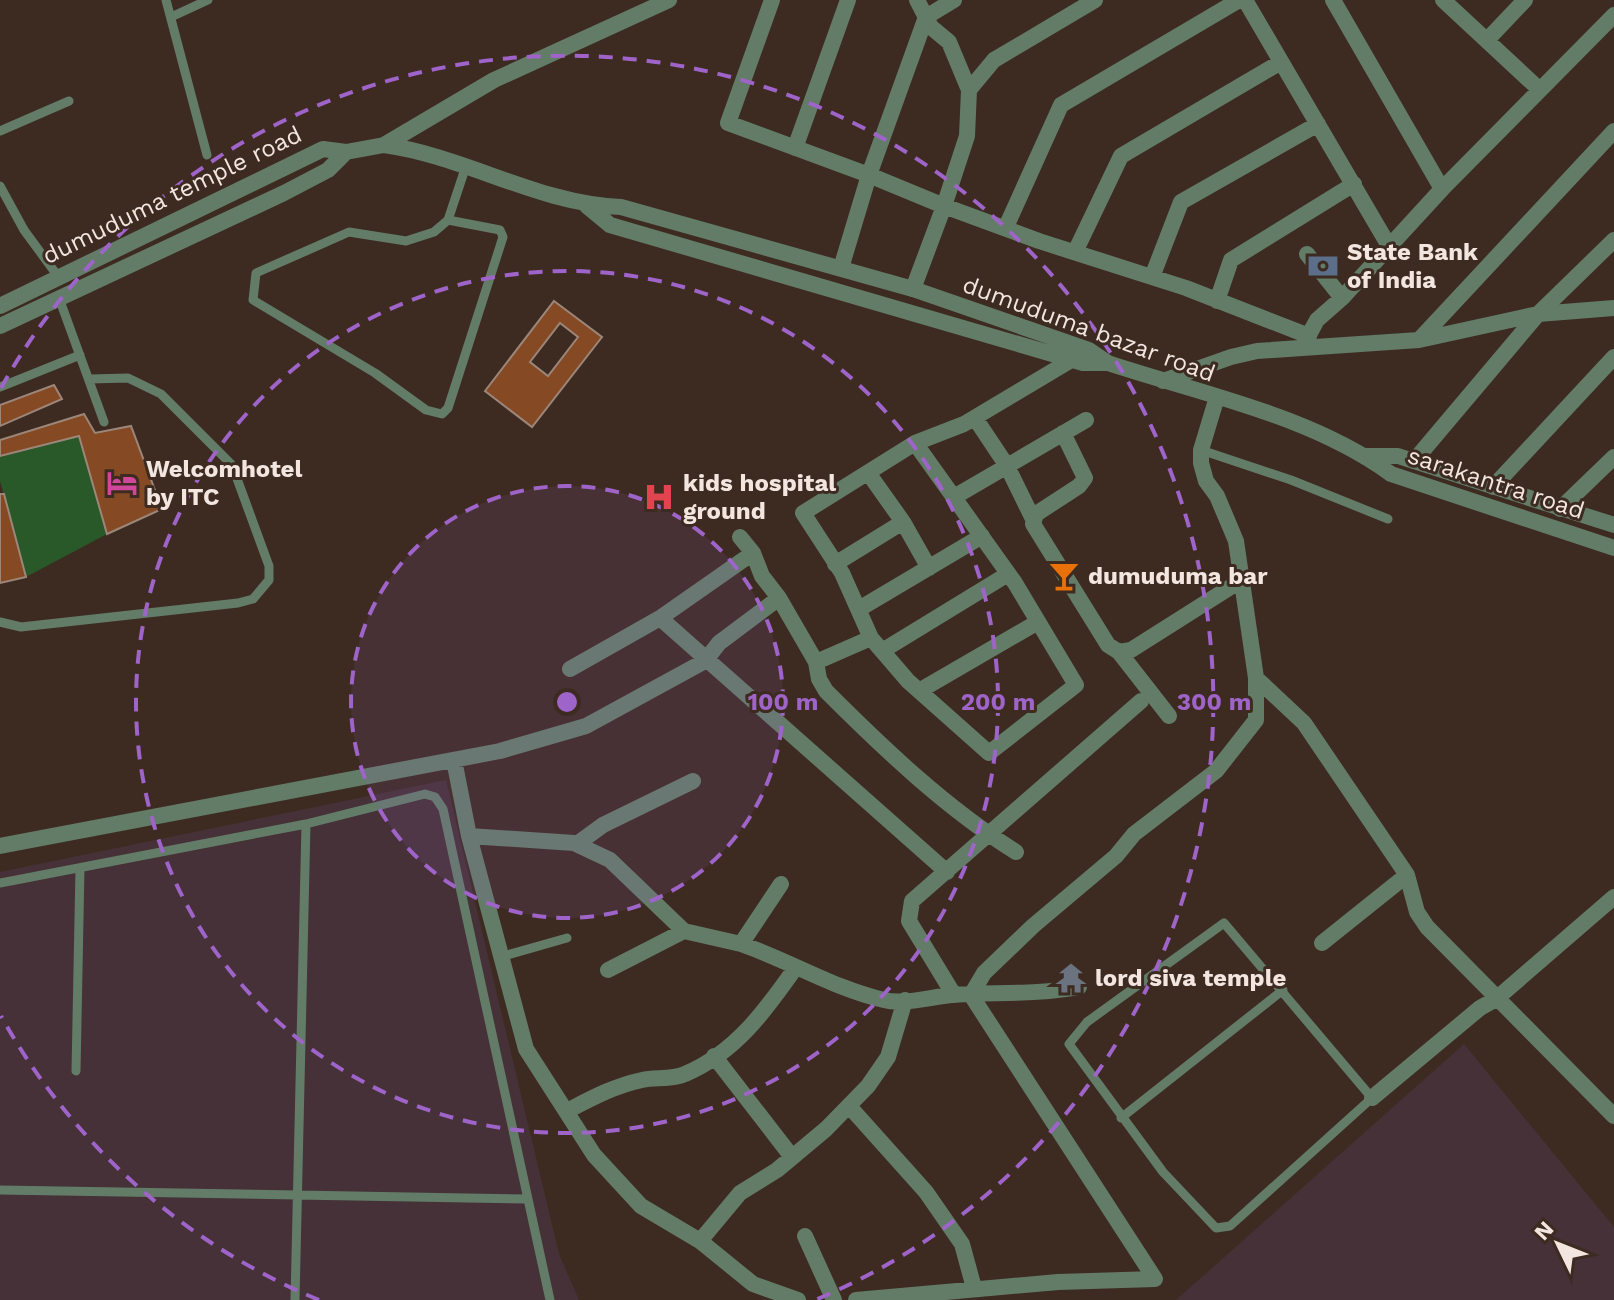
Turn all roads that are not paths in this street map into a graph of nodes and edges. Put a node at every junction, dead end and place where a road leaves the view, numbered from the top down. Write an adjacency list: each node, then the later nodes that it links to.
1 (166, 0): 14 (lane)
2 (208, 0): 14 (lane)
3 (669, 0): 24 (street, dumuduma temple road)
4 (772, 0): 25 (street)
5 (848, 0): 25 (street)
6 (917, 0): 15 (street)
7 (954, 0): 15 (street)
8 (1095, 0): 18 (street)
9 (1242, 0): 17 (street); 36 (street)
10 (1333, 0): 32 (street)
11 (1443, 0): 16 (street)
12 (1525, 0): 16 (street)
13 (1614, 15): 19 (street)
14 (171, 17): 27 (lane)
15 (926, 17): 18 (street); 29 (street)
16 (1488, 39): 19 (street)
17 (1281, 62): 21 (street); 39 (street)
18 (969, 90): 34 (street)
19 (1540, 90): 32 (street)
20 (69, 101): 22 (lane)
21 (1318, 124): 30 (street); 43 (street)
22 (0, 131)
23 (1614, 131): 52 (street)
24 (384, 145): 26 (street, dumuduma temple road); 28 (street, dumuduma bazar road)
25 (795, 148): 29 (street)
26 (346, 152): 42 (street, dumuduma temple road); 45 (street)
27 (207, 155)
28 (466, 166): 33 (street, dumuduma bazar road); 35 (lane)
29 (869, 175): 34 (street); 41 (street)
30 (1354, 184): 38 (street); 47 (street)
31 (0, 186): 42 (lane)
32 (1442, 189): 38 (street)
33 (587, 206): 41 (street, dumuduma bazar road); 56 (street)
34 (944, 206): 36 (street); 44 (street)
35 (448, 220): 35 (lane)
36 (1006, 227): 39 (street)
37 (1614, 240): 50 (street)
38 (1389, 246): 46 (street)
39 (1076, 250): 43 (street)
40 (1307, 254): 46 (street)
41 (841, 268): 44 (street, dumuduma bazar road)
42 (57, 275): 48 (street, dumuduma temple road)
43 (1152, 277): 47 (street)
44 (913, 289): 57 (street, dumuduma bazar road)
45 (59, 297): 51 (street); 54 (lane)
46 (1342, 298): 53 (street)
47 (1217, 301): 53 (street)
48 (0, 306)
49 (1614, 308): 50 (street)
50 (1538, 314): 52 (street); 70 (street)
51 (0, 326)
52 (1419, 340): 53 (street)
53 (1306, 341): 59 (street)
54 (80, 355): 58 (lane); 60 (lane)
55 (1614, 357): 73 (street)
56 (1073, 359): 57 (street); 62 (street)
57 (1108, 363): 59 (street, dumuduma bazar road)
58 (90, 379): 64 (lane); 91 (lane)
59 (1163, 381): 61 (street, dumuduma bazar road)
60 (0, 387)
61 (1217, 397): 67 (street, dumuduma bazar road); 68 (street, sarakantra road)
62 (975, 418): 66 (street); 71 (street)
63 (1086, 420): 65 (street)
64 (104, 422)
65 (1063, 433): 71 (street); 76 (street)
66 (915, 443): 72 (street); 74 (street)
67 (1201, 450): 77 (lane); 87 (street)
68 (1367, 456): 70 (street, sarakantra road); 82 (street, sarakantra road)
69 (1614, 457): 75 (street)
70 (1414, 461): 73 (street, sarakantra road)
71 (1007, 466): 74 (street); 76 (street)
72 (869, 474): 78 (street); 84 (street)
73 (1493, 487): 75 (street, sarakantra road)
74 (954, 497): 80 (street)
75 (1560, 509): 79 (street, sarakantra road)
76 (1033, 519): 95 (street)
77 (1388, 519)
78 (903, 522): 84 (street); 85 (street)
79 (1614, 525)
80 (982, 536): 85 (street); 86 (street)
81 (740, 537): 83 (street)
82 (1614, 548)
83 (753, 553): 88 (street); 90 (street)
84 (835, 564): 89 (street)
85 (929, 568): 89 (street)
86 (1008, 574): 92 (street); 94 (street)
87 (1240, 581): 95 (street); 99 (street)
88 (779, 598): 96 (street); 97 (street)
89 (859, 609): 93 (street)
90 (660, 618): 96 (street); 98 (street)
91 (0, 622)
92 (1038, 622): 100 (street); 100 (street)
93 (871, 638): 94 (street); 97 (street)
94 (882, 651): 100 (street)
95 (1119, 652): 102 (street)
96 (705, 661): 103 (street); 112 (street)
97 (816, 662): 106 (street)
98 (570, 669)
99 (1256, 678): 113 (street); 127 (street)
100 (919, 691)
101 (1141, 701): 106 (street)
102 (1169, 716)
103 (454, 760): 107 (street); 109 (street)
104 (693, 781): 108 (street)
105 (306, 824): 111 (lane); 139 (lane); 140 (lane)
106 (989, 835): 110 (street); 112 (street)
107 (469, 836): 108 (street); 121 (street)
108 (577, 844): 117 (street)
109 (0, 846)
110 (1016, 852)
111 (80, 868): 114 (lane); 131 (lane)
112 (947, 872): 126 (street)
113 (1407, 875): 119 (street); 128 (street)
114 (0, 883)
115 (781, 884): 120 (street)
116 (1614, 897): 128 (street)
117 (684, 931): 120 (street); 123 (street)
118 (567, 938): 121 (lane)
119 (1322, 943)
120 (741, 944): 122 (street)
121 (500, 957): 134 (street)
122 (796, 967): 129 (street); 130 (street)
123 (608, 970)
124 (1079, 987): 127 (street)
125 (1283, 990): 132 (lane); 136 (lane); 136 (lane)
126 (954, 995): 127 (street); 129 (street)
127 (971, 995): 143 (street)
128 (1496, 999): 132 (street); 135 (street)
129 (905, 1000): 133 (street)
130 (714, 1056): 134 (street); 137 (street)
131 (76, 1071)
132 (1372, 1098): 136 (lane)
133 (849, 1106): 137 (street); 143 (street)
134 (567, 1111): 142 (street)
135 (1614, 1116)
136 (1121, 1118)
137 (792, 1157): 142 (street)
138 (0, 1190): 139 (lane)
139 (297, 1195): 140 (lane); 144 (lane)
140 (527, 1199): 145 (lane)
141 (805, 1236): 147 (street)
142 (700, 1241): 146 (street)
143 (974, 1288): 148 (street)
144 (295, 1300)
145 (550, 1300)
146 (798, 1300)
147 (834, 1300)
148 (856, 1300)

